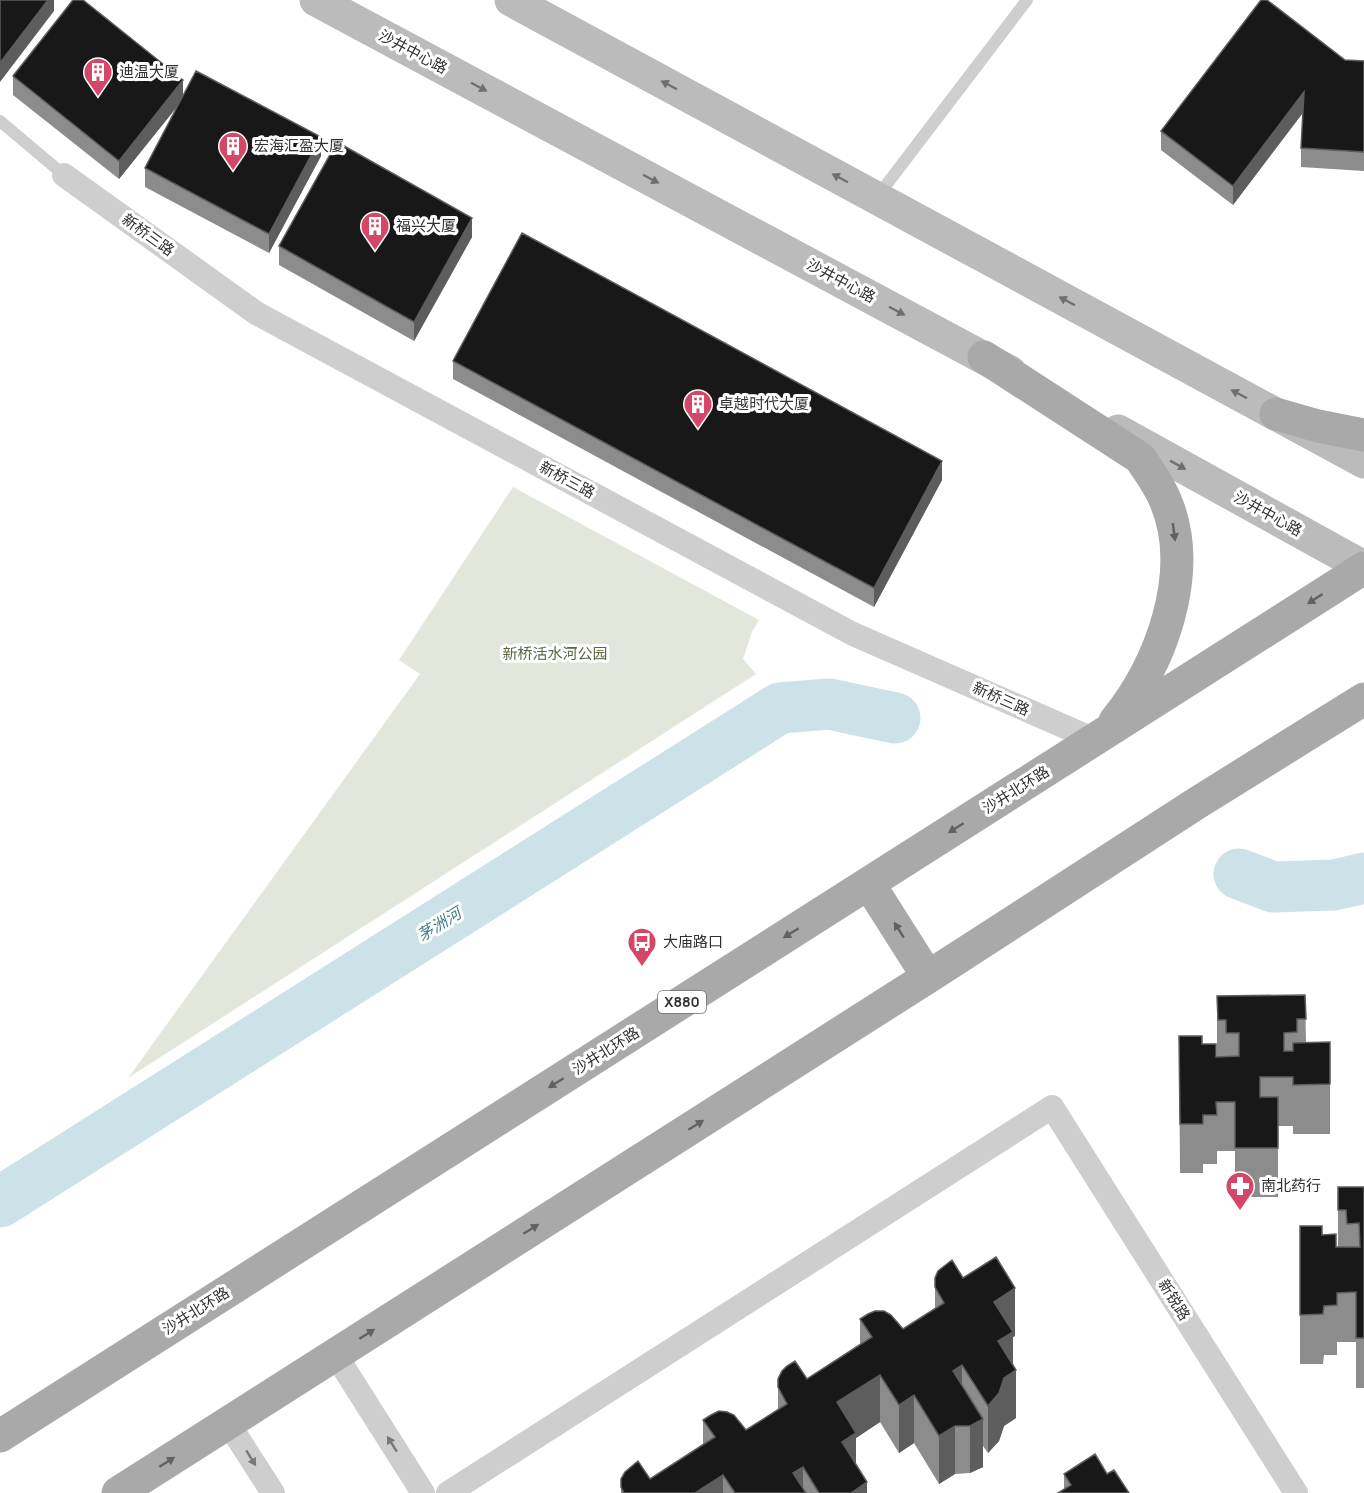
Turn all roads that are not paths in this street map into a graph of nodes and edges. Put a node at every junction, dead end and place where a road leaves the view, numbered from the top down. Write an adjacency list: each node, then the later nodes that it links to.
1 (316, 0): 7 (street, 沙井中心路, one-way to 7)
2 (511, 0): 6 (street, one-way to 2)
3 (1027, 0): 6 (lane)
4 (0, 121): 5 (lane)
5 (64, 175): 14 (street, 新桥三路)
6 (876, 198): 8 (street, one-way to 6)
7 (984, 357): 11 (street, 沙井中心路, one-way to 11); 14 (main road, one-way to 14)
8 (1276, 414): 9 (main road); 10 (street)
9 (1364, 435)
10 (1364, 462)
11 (1364, 567): 14 (main road, 沙井北环路 / X880, one-way to 14)
12 (1364, 699): 15 (main road)
13 (1364, 727): 15 (main road)
14 (1095, 740): 16 (main road, 沙井北环路 / X880, one-way to 16)
15 (1197, 803): 17 (main road)
16 (869, 884): 17 (main road, one-way to 16); 20 (main road, 沙井北环路 / X880, one-way to 20)
17 (928, 977): 18 (main road, one-way to 17)
18 (335, 1354): 19 (main road); 23 (street, one-way to 18)
19 (228, 1423): 21 (main road, one-way to 19); 22 (street, one-way to 22)
20 (0, 1436)
21 (118, 1493)
22 (273, 1493)
23 (423, 1493)
24 (448, 1493): 25 (street, 新锐路)
25 (1296, 1493)

